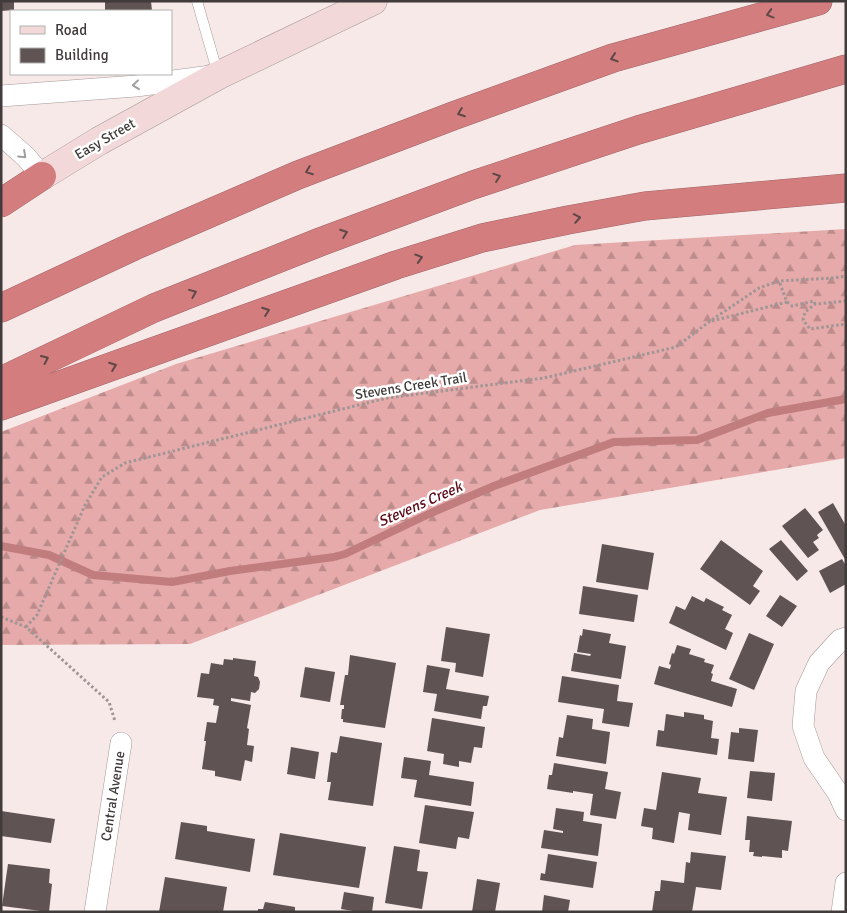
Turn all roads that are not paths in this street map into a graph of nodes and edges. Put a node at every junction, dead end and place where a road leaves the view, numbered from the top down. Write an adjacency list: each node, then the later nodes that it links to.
1 (197, 1): 5 (lane)
2 (373, 1): 5 (street, Easy Street)
3 (818, 1): 11 (highway, one-way to 11)
4 (846, 69): 12 (highway, one-way to 4)
5 (219, 75): 6 (street, Easy Street, one-way to 6); 8 (street, Easy Street)
6 (1, 96)
7 (1, 136): 8 (street, one-way to 8)
8 (42, 176): 10 (highway)
9 (846, 188): 13 (highway, one-way to 9)
10 (1, 203)
11 (1, 308)
12 (1, 381)
13 (1, 406)
14 (846, 638): 16 (street)
15 (121, 743): 18 (street, Central Avenue)
16 (846, 810)
17 (846, 884): 19 (street)
18 (95, 912)
19 (842, 912)

